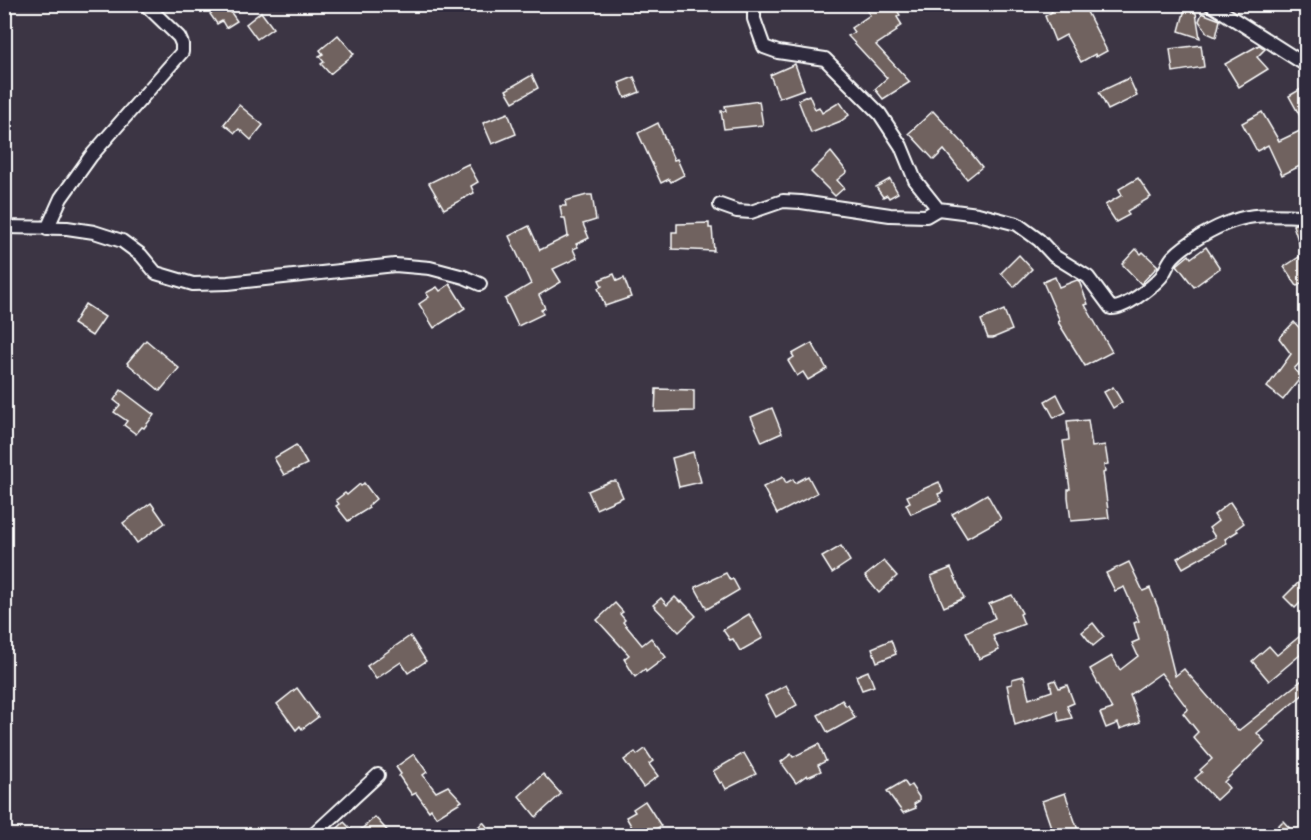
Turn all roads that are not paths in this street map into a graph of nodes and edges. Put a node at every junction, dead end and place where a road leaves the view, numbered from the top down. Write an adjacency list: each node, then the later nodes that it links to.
1 (145, 4): 9 (street)
2 (754, 4): 6 (street)
3 (1210, 4): 4 (street)
4 (1306, 65)
5 (720, 205): 6 (street)
6 (938, 209): 7 (street)
7 (1306, 216)
8 (4, 227): 9 (street)
9 (47, 229): 10 (street)
10 (480, 284)
11 (378, 775): 12 (street)
12 (312, 836)

